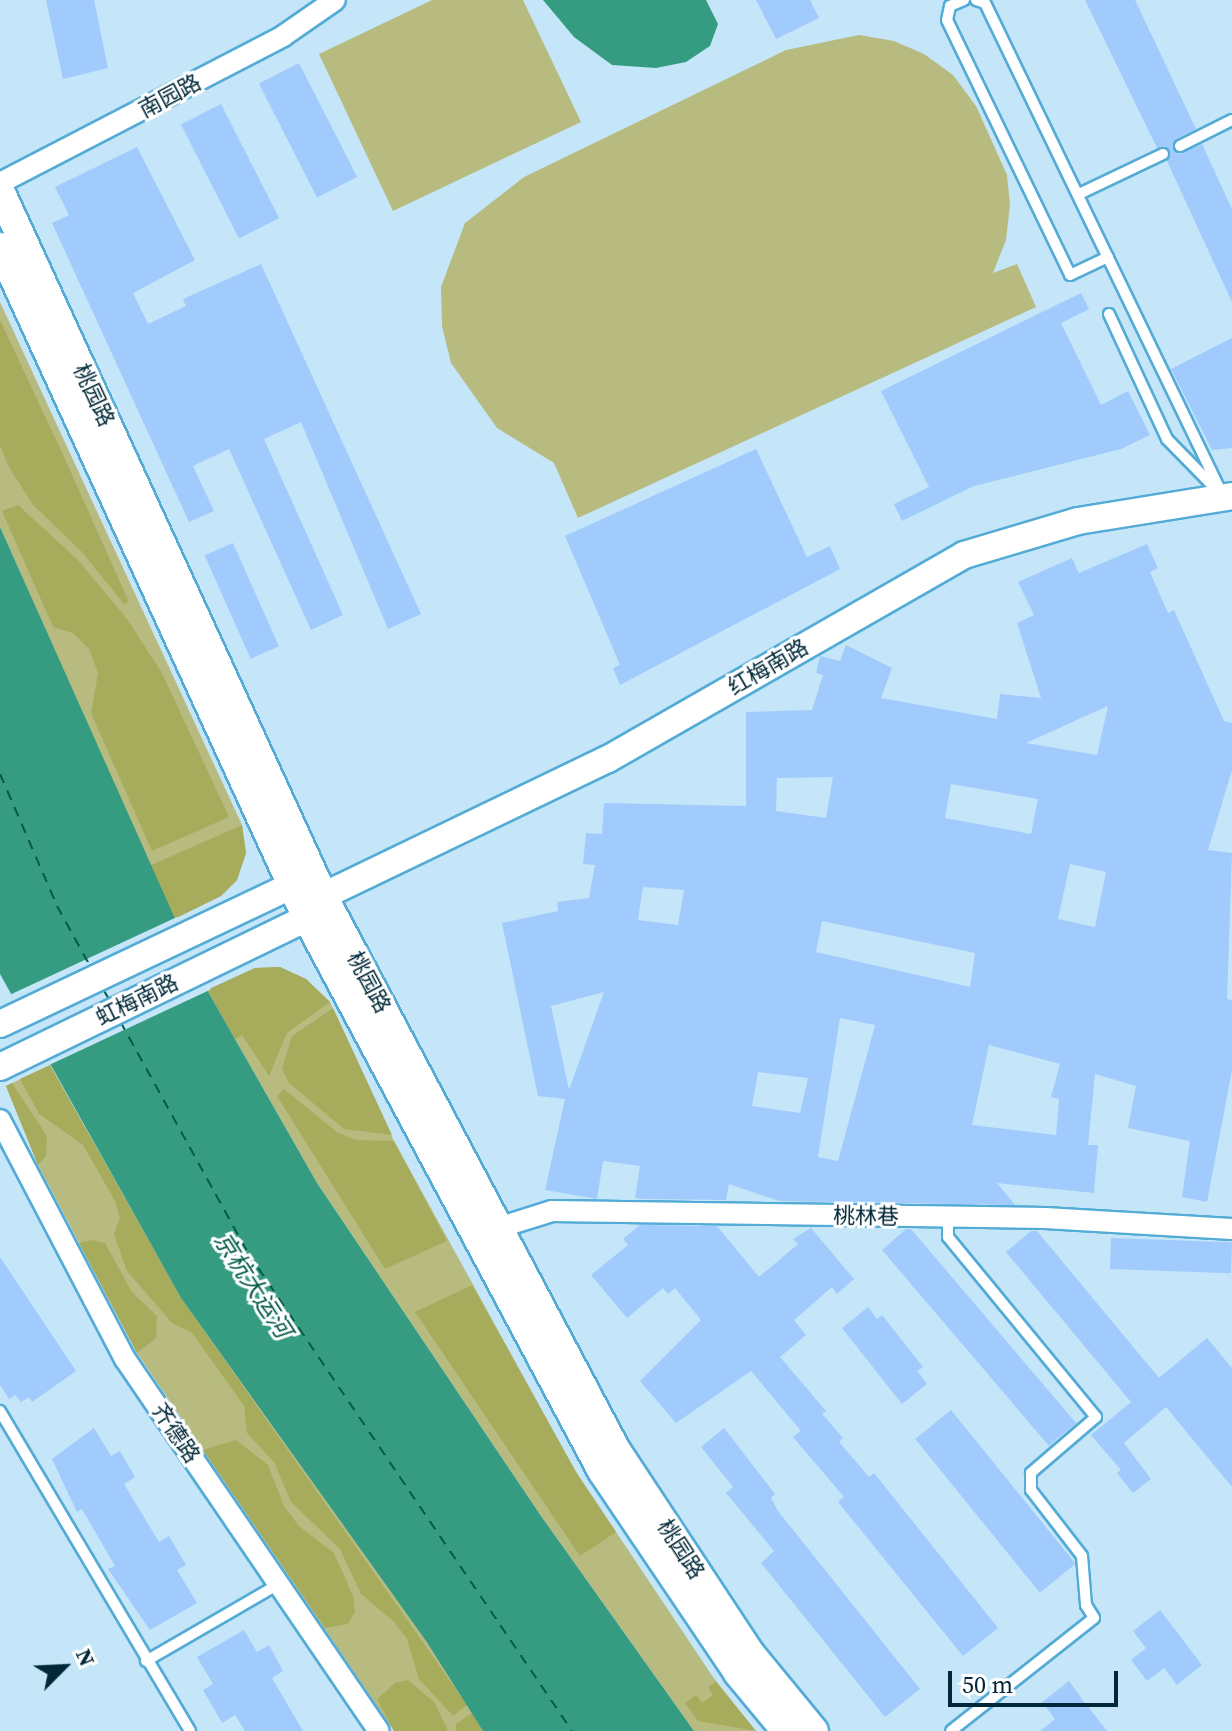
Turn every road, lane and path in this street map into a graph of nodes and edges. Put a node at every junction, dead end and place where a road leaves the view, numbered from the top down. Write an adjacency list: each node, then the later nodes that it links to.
1 (335, 0): 7 (street, 南园路)
2 (964, 0): 11 (lane)
3 (984, 1): 9 (lane)
4 (1232, 120): 5 (lane)
5 (1180, 146)
6 (1163, 154): 9 (lane)
7 (0, 183)
8 (0, 191): 15 (main road, 桃园路)
9 (1079, 194): 11 (lane)
10 (0, 247): 14 (main road, 桃园路)
11 (1108, 257): 13 (lane)
12 (1109, 314): 13 (lane)
13 (1228, 497): 15 (street, 红梅南路)
14 (291, 886): 15 (main road, 桃园路); 17 (street, 虹梅南路)
15 (315, 907): 16 (street, 红梅南路); 21 (main road, 桃园路); 28 (main road)
16 (275, 933): 18 (street, 虹梅南路)
17 (0, 1024)
18 (0, 1067)
19 (0, 1120): 24 (street, 齐德路)
20 (948, 1217): 21 (street, 桃林巷); 22 (street, 桃林巷); 30 (lane)
21 (501, 1227): 29 (main road, 桃园路)
22 (1232, 1229)
23 (0, 1411): 25 (lane)
24 (279, 1584): 25 (lane); 27 (street, 齐德路)
25 (146, 1661): 26 (lane)
26 (190, 1731)
27 (379, 1731)
28 (786, 1731)
29 (814, 1731)
30 (951, 1731)

